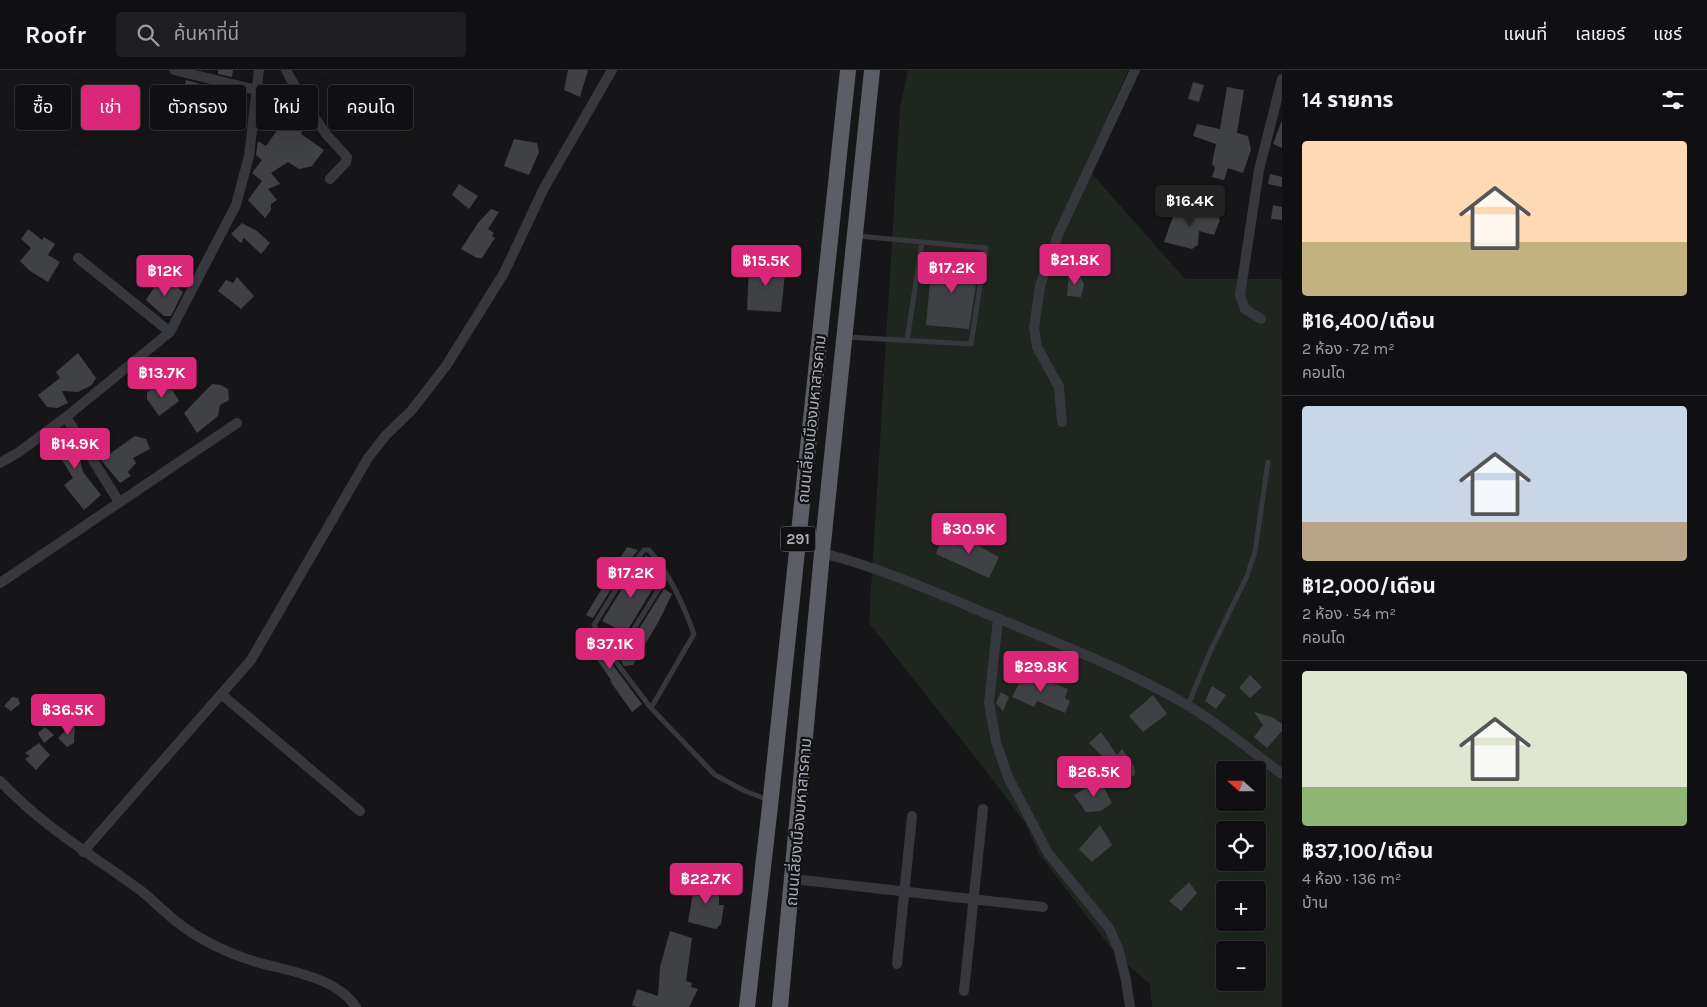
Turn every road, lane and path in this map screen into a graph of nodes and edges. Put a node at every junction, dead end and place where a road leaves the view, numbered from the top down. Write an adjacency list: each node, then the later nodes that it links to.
1 (174, 70): 10 (street)
2 (259, 70): 9 (street)
3 (286, 70): 11 (street)
4 (612, 70): 30 (street)
5 (848, 70): 35 (highway, ถนนเลี่ยงเมืองมหาสารคาม / 291)
6 (872, 70): 12 (highway, ถนนเลี่ยงเมืองมหาสารคาม / 291)
7 (1136, 70): 20 (street)
8 (1282, 79): 15 (street)
9 (257, 85)
10 (256, 90): 16 (street)
11 (330, 179)
12 (856, 236): 13 (lane); 17 (highway, ถนนเลี่ยงเมืองมหาสารคาม / 291)
13 (922, 242): 18 (lane); 18 (lane)
14 (78, 258): 16 (street)
15 (1261, 319)
16 (170, 332): 19 (street)
17 (845, 337): 18 (lane); 25 (highway, ถนนเลี่ยงเมืองมหาสารคาม / 291)
18 (907, 340)
19 (66, 417): 23 (street); 24 (street)
20 (1062, 422)
21 (237, 423): 24 (street)
22 (1268, 462): 31 (lane)
23 (0, 463)
24 (119, 502): 27 (street)
25 (822, 553): 28 (street); 40 (highway, ถนนเลี่ยงเมืองมหาสารคาม / 291)
26 (667, 576): 29 (lane); 29 (lane); 32 (lane)
27 (0, 583)
28 (998, 619): 31 (street); 49 (street)
29 (615, 659): 32 (lane)
30 (221, 694): 37 (street); 39 (street)
31 (1188, 705): 33 (street)
32 (651, 708): 35 (lane)
33 (1282, 774)
34 (0, 781): 39 (street)
35 (771, 801): 47 (highway, ถนนเลี่ยงเมืองมหาสารคาม / 291)
36 (983, 809): 42 (street)
37 (360, 811)
38 (912, 816): 41 (street)
39 (83, 852): 46 (street)
40 (793, 879): 41 (street); 48 (highway, ถนนเลี่ยงเมืองมหาสารคาม / 291)
41 (905, 892): 42 (street); 44 (street)
42 (973, 899): 43 (street); 45 (street)
43 (1043, 907)
44 (898, 964)
45 (964, 991)
46 (356, 1007)
47 (747, 1007)
48 (780, 1007)
49 (1130, 1007)

